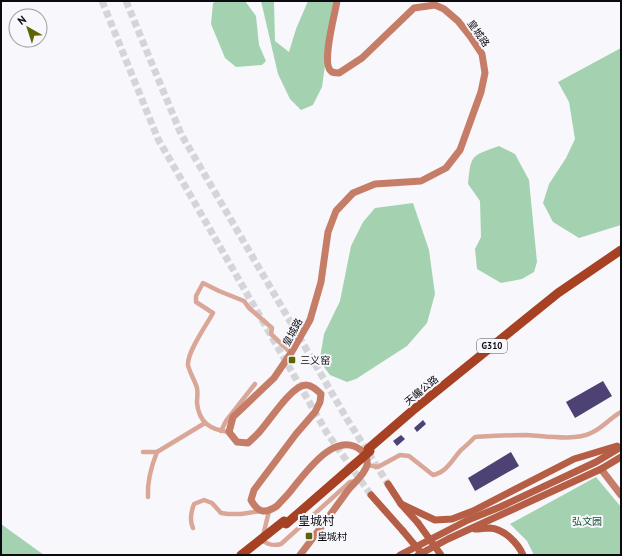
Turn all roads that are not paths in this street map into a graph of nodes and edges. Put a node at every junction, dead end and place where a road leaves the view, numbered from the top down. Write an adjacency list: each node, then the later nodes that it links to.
1 (337, 1): 4 (street, 皇城路)
2 (621, 250): 11 (highway, 天巉公路 / G310)
3 (621, 254): 11 (highway, 天巉公路 / G310)
4 (292, 353): 7 (street); 9 (street, 皇城路)
5 (255, 384): 8 (street)
6 (621, 412): 16 (street)
7 (205, 423): 8 (street); 13 (street)
8 (222, 431): 9 (street)
9 (230, 432): 24 (street)
10 (621, 446): 15 (main road); 23 (main road)
11 (369, 450): 26 (highway, 天巉公路 / G310)
12 (143, 452): 13 (street)
13 (157, 452): 22 (street)
14 (621, 457): 17 (main road)
15 (596, 462): 17 (main road); 32 (main road)
16 (367, 465): 18 (street); 25 (street)
17 (601, 469): 21 (street); 28 (main road)
18 (356, 481): 25 (street); 31 (street)
19 (388, 484): 23 (main road)
20 (371, 495): 34 (main road, bridge)
21 (621, 495)
22 (148, 497)
23 (401, 504): 35 (main road, bridge)
24 (261, 511): 25 (street); 27 (street)
25 (269, 511)
26 (285, 522): 29 (highway, 天巉公路 / G310, bridge); 30 (highway, 天巉公路 / G310)
27 (193, 528)
28 (468, 530): 33 (main road); 36 (main road)
29 (241, 555)
30 (247, 555)
31 (300, 555)
32 (400, 555)
33 (418, 555)
34 (423, 555)
35 (441, 555)
36 (523, 555)

